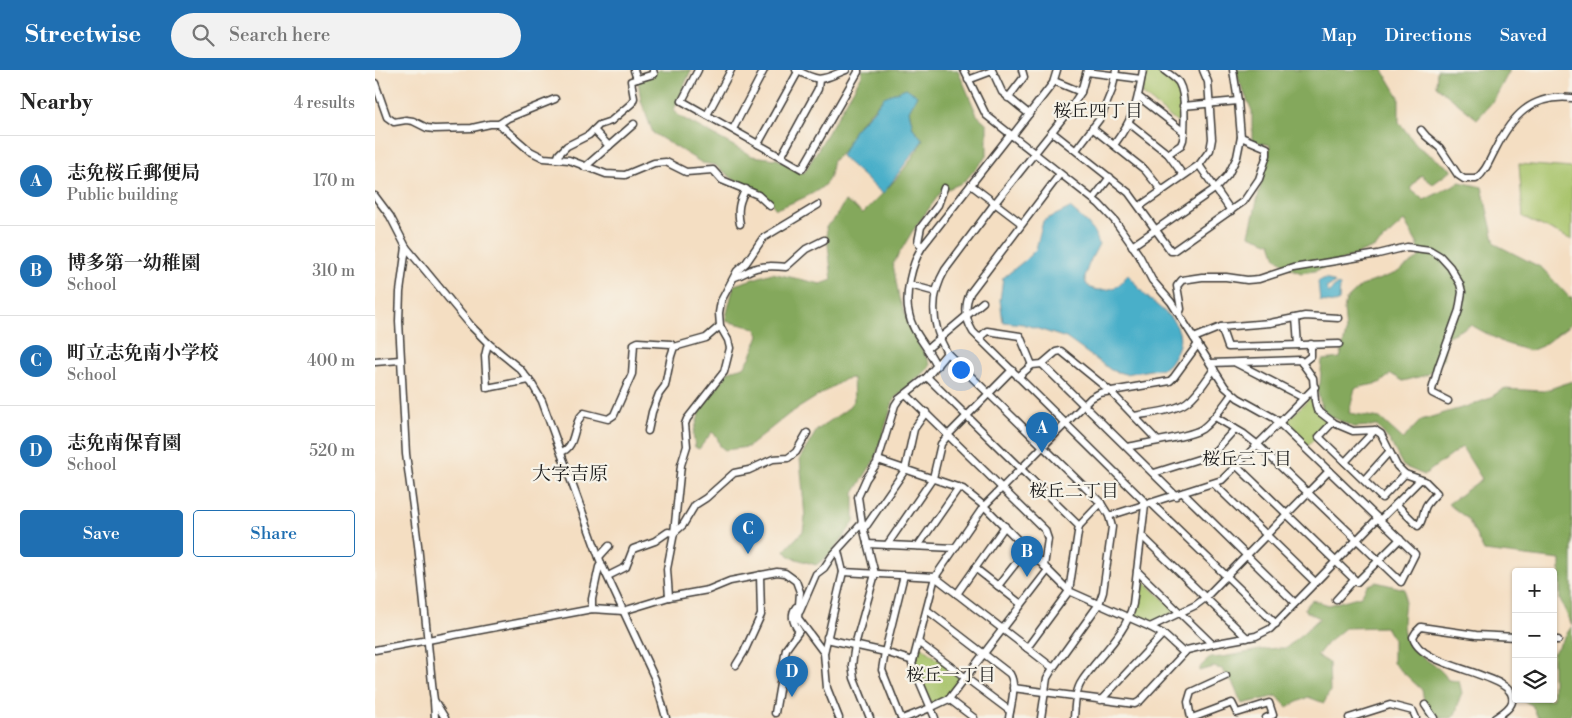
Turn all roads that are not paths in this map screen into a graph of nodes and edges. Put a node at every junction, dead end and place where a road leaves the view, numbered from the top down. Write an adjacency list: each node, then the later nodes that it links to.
1 (634, 70): 20 (street)
2 (653, 70): 20 (street)
3 (698, 70): 35 (street)
4 (731, 70): 35 (street)
5 (765, 70): 40 (street)
6 (798, 70): 22 (street); 47 (street)
7 (846, 70): 22 (street)
8 (858, 70): 53 (street)
9 (964, 70): 23 (street)
10 (1029, 70): 18 (street)
11 (1057, 70): 24 (street)
12 (1143, 70): 21 (street)
13 (1164, 70): 33 (street)
14 (1203, 70): 32 (street)
15 (1233, 70): 31 (street)
16 (992, 71): 23 (street); 28 (street)
17 (1087, 71): 19 (street); 26 (street)
18 (1023, 73): 28 (street)
19 (1115, 73): 21 (street); 39 (street)
20 (637, 79): 41 (street)
21 (1141, 79): 27 (street)
22 (819, 80): 53 (street)
23 (968, 80): 45 (street)
24 (1054, 80): 26 (street); 34 (street)
25 (375, 82): 37 (street)
26 (1081, 92): 43 (street)
27 (1139, 97): 36 (street); 44 (street)
28 (1008, 98): 34 (street)
29 (1572, 98): 42 (street)
30 (555, 99): 37 (street)
31 (1238, 101): 32 (street); 46 (street)
32 (1209, 104): 33 (street); 55 (street)
33 (1183, 106): 44 (street)
34 (1029, 114): 45 (street)
35 (707, 115): 40 (street)
36 (1129, 123): 48 (street); 52 (street)
37 (499, 124): 54 (street)
38 (634, 124): 49 (street)
39 (1092, 128): 48 (street); 50 (street)
40 (733, 129): 47 (street)
41 (594, 130): 49 (street); 54 (street)
42 (1421, 130)
43 (1052, 132): 50 (street); 51 (street)
44 (1184, 132): 52 (street)
45 (1011, 135): 51 (street); 60 (street)
46 (1241, 137): 62 (street); 71 (street)
47 (758, 144): 53 (street)
48 (1114, 145): 64 (street)
49 (609, 146): 56 (street)
50 (1075, 150): 59 (street)
51 (1035, 154): 57 (street); 67 (street)
52 (1168, 154): 58 (street)
53 (781, 157)
54 (557, 159): 56 (street)
55 (1199, 165): 58 (street); 62 (street)
56 (585, 167): 63 (street)
57 (1060, 174): 66 (street); 73 (street)
58 (1183, 175): 64 (street)
59 (1110, 177): 66 (street); 70 (street)
60 (971, 185): 67 (street); 78 (street)
61 (944, 188): 78 (street)
62 (1215, 188): 71 (street); 74 (street)
63 (747, 189): 69 (street); 72 (street)
64 (1162, 191): 70 (street)
65 (375, 196): 77 (street)
66 (1093, 199): 76 (street)
67 (995, 203): 73 (street); 81 (street)
68 (818, 205): 79 (street)
69 (770, 206)
70 (1140, 206): 74 (street)
71 (1231, 211): 74 (street)
72 (740, 224)
73 (1021, 224): 84 (street)
74 (1155, 229): 76 (street)
75 (824, 240): 79 (street)
76 (1132, 246): 83 (street)
77 (406, 247): 92 (street); 99 (street)
78 (922, 247): 80 (street)
79 (735, 277): 87 (street)
80 (910, 285): 81 (street); 97 (street)
81 (936, 292): 90 (street)
82 (983, 302): 84 (street)
83 (1179, 314): 91 (street); 117 (street)
84 (966, 316): 89 (street); 90 (street)
85 (1297, 318): 86 (street); 88 (street); 95 (street)
86 (1338, 318)
87 (720, 326): 96 (street); 163 (street)
88 (1221, 327): 91 (street); 95 (street)
89 (979, 338): 104 (street); 107 (street)
90 (939, 339): 97 (street); 98 (street)
91 (1196, 341): 106 (street); 112 (street)
92 (488, 343): 110 (street); 110 (street)
93 (1311, 344): 94 (street); 95 (street); 102 (street)
94 (1339, 344)
95 (1297, 345)
96 (674, 347): 128 (street); 135 (street)
97 (927, 349): 105 (street)
98 (947, 353): 105 (street); 114 (street)
99 (401, 360): 100 (street); 214 (street)
100 (375, 362)
101 (1233, 362): 102 (street); 106 (street); 116 (street)
102 (1302, 363): 111 (street)
103 (1043, 364): 104 (street); 112 (street); 118 (street)
104 (1032, 365): 109 (street)
105 (937, 366): 108 (street)
106 (1212, 366): 115 (street); 121 (street)
107 (1012, 370): 109 (street); 114 (street)
108 (927, 377): 113 (street); 120 (street)
109 (1019, 377): 125 (street)
110 (529, 380): 135 (street)
111 (1315, 387): 116 (street); 123 (street)
112 (1109, 390): 118 (street); 121 (street)
113 (907, 394): 119 (street); 137 (street)
114 (989, 394): 120 (street); 133 (street)
115 (1232, 394): 122 (street); 124 (street)
116 (1304, 398): 124 (street)
117 (1448, 401)
118 (1085, 405): 125 (street); 134 (street)
119 (926, 412): 130 (street); 140 (street)
120 (967, 415): 130 (street); 141 (street)
121 (1134, 416): 131 (street)
122 (1215, 417): 126 (street); 131 (street)
123 (1333, 422): 127 (street); 138 (street)
124 (1279, 423): 132 (street); 142 (street)
125 (1066, 424): 133 (street); 154 (street)
126 (1235, 429): 132 (street); 143 (street)
127 (1375, 430): 136 (street); 138 (street)
128 (648, 431)
129 (807, 433): 163 (street)
130 (949, 434): 145 (street); 150 (street)
131 (1157, 440): 134 (street)
132 (1258, 445): 139 (street); 151 (street)
133 (1043, 447): 141 (street); 153 (street)
134 (1127, 447): 143 (street)
135 (561, 452): 176 (street)
136 (1389, 452): 144 (street); 146 (street)
137 (878, 460): 140 (street); 160 (street)
138 (1345, 462): 146 (street)
139 (1237, 466): 148 (street); 157 (street)
140 (906, 469): 145 (street); 160 (street)
141 (1021, 469): 150 (street); 162 (street)
142 (1329, 471): 151 (street); 159 (street)
143 (1154, 473): 152 (street)
144 (1405, 474): 146 (street); 147 (street)
145 (933, 478): 149 (street); 169 (street)
146 (1364, 480)
147 (1419, 480): 155 (street); 155 (street)
148 (1214, 484): 152 (street); 164 (street)
149 (959, 487): 156 (street); 171 (street)
150 (1003, 487): 156 (street); 180 (street)
151 (1308, 493): 157 (street); 167 (street)
152 (1179, 494): 154 (street); 175 (street)
153 (1101, 503): 158 (street); 162 (street)
154 (1148, 504): 158 (street); 165 (street); 187 (street)
155 (1396, 504): 159 (street)
156 (984, 506): 161 (street); 172 (street)
157 (1287, 514): 164 (street); 178 (street)
158 (1109, 516): 199 (street)
159 (1379, 519): 166 (street); 167 (street)
160 (862, 526): 168 (street); 174 (street)
161 (1005, 526): 173 (street); 179 (street)
162 (1079, 526): 192 (street)
163 (674, 533): 186 (street); 194 (street)
164 (1267, 535): 175 (street); 190 (street)
165 (1142, 536): 181 (street); 195 (street)
166 (1400, 539): 177 (street); 177 (street)
167 (1357, 540): 177 (street); 178 (street)
168 (867, 544): 169 (street); 183 (street)
169 (887, 545): 171 (street)
170 (609, 546): 176 (street)
171 (918, 546): 172 (street)
172 (955, 548): 188 (street)
173 (1027, 549): 180 (street); 191 (street)
174 (838, 551): 182 (street); 205 (street)
175 (1247, 556): 187 (street); 197 (street)
176 (600, 560): 186 (street); 201 (street)
177 (1378, 560): 189 (street)
178 (1335, 562): 189 (street); 190 (street)
179 (975, 568): 191 (street); 193 (street)
180 (1046, 568): 192 (street); 198 (street)
181 (1137, 571): 204 (street); 206 (street)
182 (843, 572): 183 (street); 211 (street)
183 (875, 574): 185 (street); 217 (street)
184 (760, 575): 194 (street); 200 (street); 225 (street)
185 (905, 575): 188 (street); 220 (street)
186 (608, 576): 202 (street)
187 (1227, 576): 195 (street); 207 (street)
188 (935, 577): 193 (street); 203 (street)
189 (1355, 580): 196 (street)
190 (1315, 582): 197 (street)
191 (998, 586): 198 (street)
192 (1069, 591): 199 (street); 218 (street)
193 (957, 594): 209 (street)
194 (669, 597): 202 (street)
195 (1206, 598): 204 (street); 212 (street)
196 (1336, 600)
197 (1295, 603): 207 (street)
198 (1021, 604): 209 (street)
199 (1099, 604): 206 (street); 226 (street)
200 (799, 607): 205 (street); 237 (street)
201 (592, 610): 202 (street); 214 (street)
202 (623, 610): 241 (street)
203 (927, 610): 215 (street); 222 (street)
204 (1180, 612): 208 (street); 216 (street)
205 (799, 615): 221 (street)
206 (1130, 617): 208 (street); 231 (street)
207 (1276, 624): 212 (street)
208 (1150, 627): 210 (street)
209 (1003, 629): 218 (street); 222 (street)
210 (1163, 634): 223 (street); 234 (street)
211 (827, 637): 217 (street); 221 (street)
212 (1247, 638): 216 (street)
213 (1512, 638): 255 (street)
214 (429, 640): 219 (street); 233 (street)
215 (918, 642): 224 (street); 228 (street)
216 (1211, 644): 223 (street)
217 (855, 645): 220 (street); 243 (street)
218 (1027, 648): 226 (street)
219 (375, 650)
220 (885, 652): 224 (street); 244 (street)
221 (824, 653): 242 (street)
222 (984, 653): 228 (street); 229 (street)
223 (1184, 653): 234 (street)
224 (913, 661): 236 (street)
225 (736, 665)
226 (1053, 668): 230 (street)
227 (1226, 676): 250 (street)
228 (965, 678): 232 (street); 238 (street)
229 (1013, 688): 230 (street); 238 (street)
230 (1045, 692): 231 (street); 248 (street)
231 (1077, 696): 234 (street); 249 (street)
232 (949, 699): 236 (street); 247 (street)
233 (434, 700): 239 (street); 240 (street)
234 (1101, 700)
235 (1425, 705): 254 (street)
236 (930, 708): 245 (street); 246 (street)
237 (775, 713)
238 (1010, 715)
239 (435, 718)
240 (445, 718)
241 (666, 718)
242 (839, 718)
243 (870, 718)
244 (901, 718)
245 (905, 718)
246 (935, 718)
247 (974, 718)
248 (1041, 718)
249 (1074, 718)
250 (1192, 718): 251 (street)
251 (1266, 718)
252 (1349, 718): 253 (street)
253 (1416, 718)
254 (1434, 718)
255 (1495, 718)

